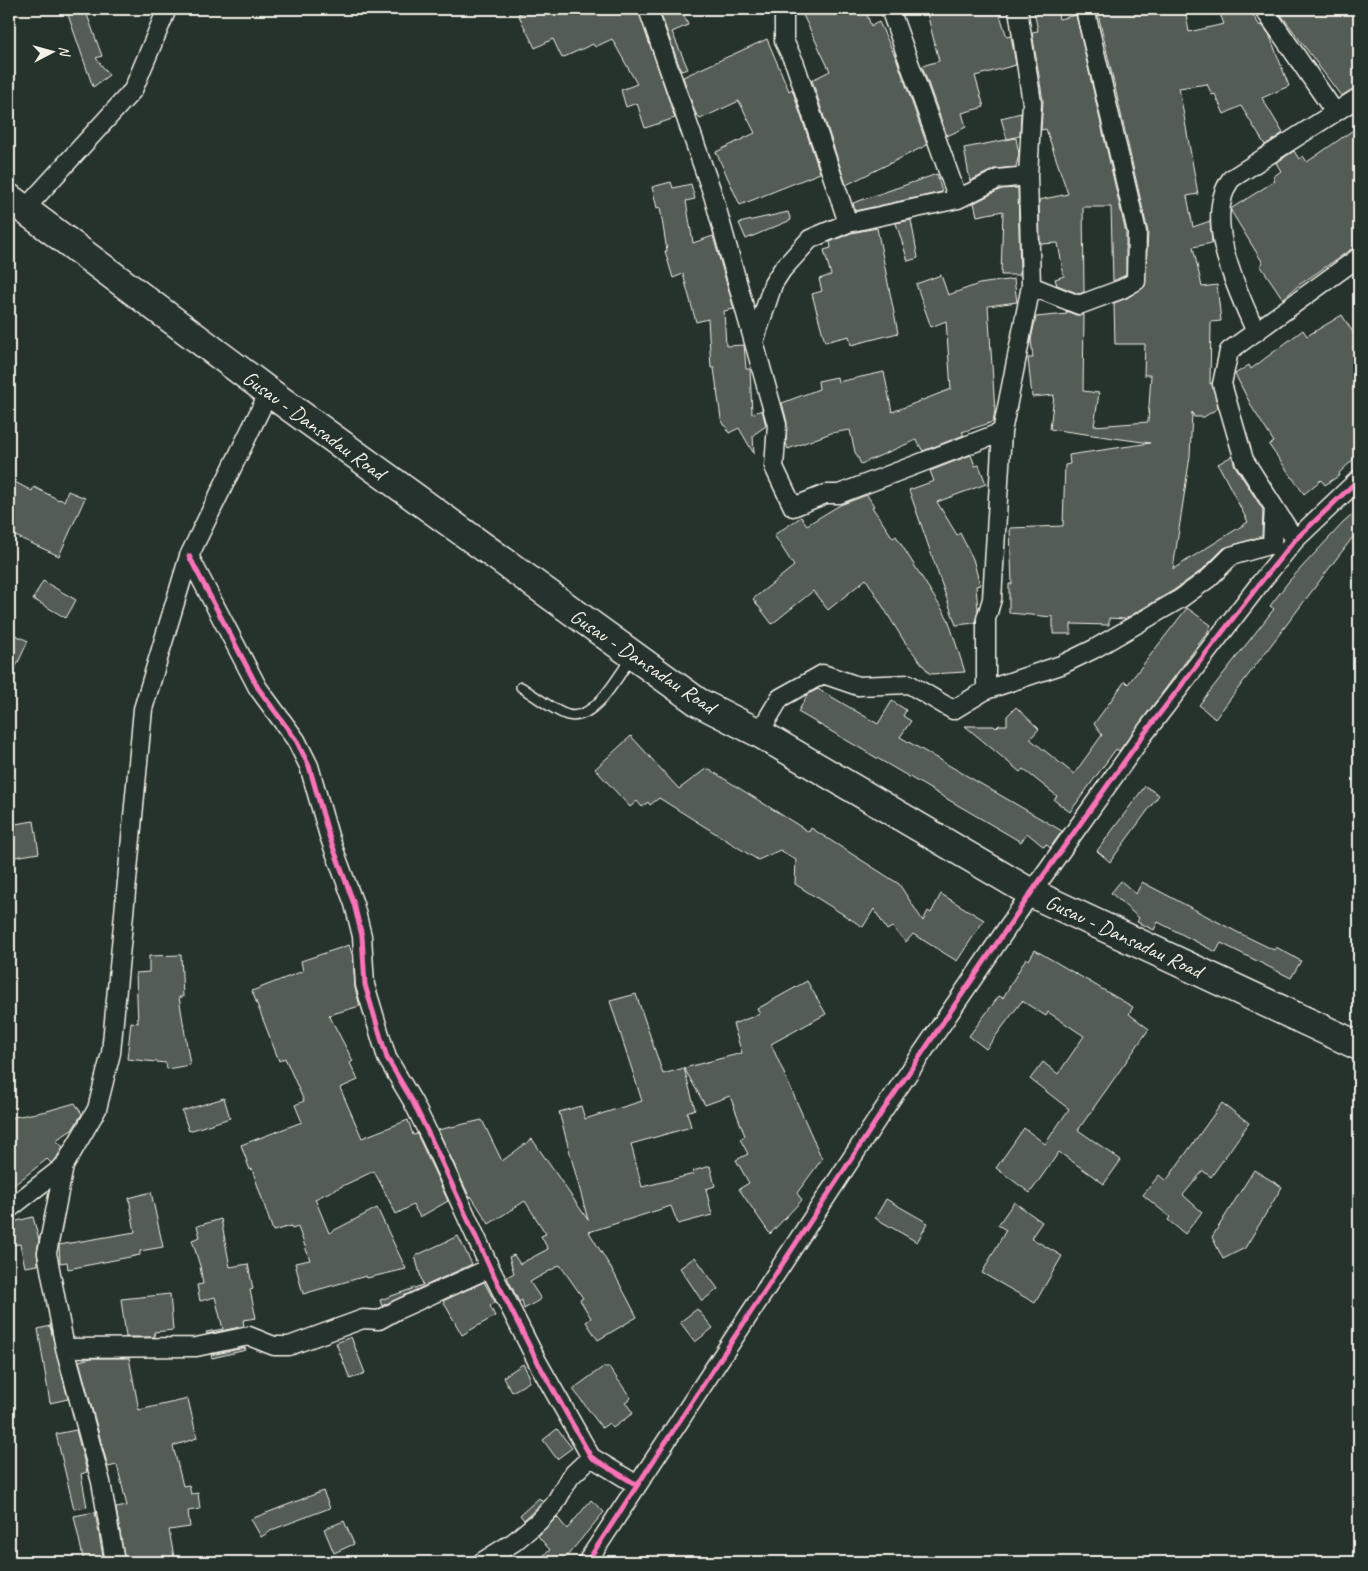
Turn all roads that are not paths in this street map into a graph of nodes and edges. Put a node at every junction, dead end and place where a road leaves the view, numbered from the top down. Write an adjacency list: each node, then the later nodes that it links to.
1 (167, 9): 12 (street)
2 (648, 9): 17 (street)
3 (784, 9): 13 (street)
4 (890, 9): 11 (street)
5 (1018, 9): 10 (street)
6 (1085, 9): 15 (street)
7 (1264, 9): 9 (street)
8 (1359, 97): 9 (street)
9 (1334, 111): 16 (street)
10 (1028, 176): 11 (street); 15 (street)
11 (958, 199): 13 (street)
12 (16, 204): 18 (main road, Gusau - Dansadau Road)
13 (848, 223): 17 (street)
14 (1359, 257): 16 (street)
15 (1031, 286): 19 (street)
16 (1256, 332): 21 (street)
17 (754, 342): 19 (street)
18 (269, 392): 23 (street); 24 (main road, Gusau - Dansadau Road)
19 (1002, 432): 26 (street)
20 (1359, 479): 22 (street)
21 (1274, 507): 22 (street); 26 (street)
22 (1295, 540): 28 (street)
23 (189, 556): 30 (street); 32 (street)
24 (633, 656): 25 (lane); 27 (main road, Gusau - Dansadau Road)
25 (521, 687)
26 (986, 690): 27 (street)
27 (759, 732): 28 (main road, Gusau - Dansadau Road)
28 (1031, 893): 29 (main road, Gusau - Dansadau Road); 35 (street)
29 (1359, 1046)
30 (64, 1166): 31 (street); 33 (street)
31 (9, 1209)
32 (490, 1268): 33 (street); 34 (street)
33 (65, 1348): 36 (street)
34 (591, 1457): 35 (street); 37 (street)
35 (637, 1485): 38 (street)
36 (115, 1562)
37 (482, 1562)
38 (587, 1562)

